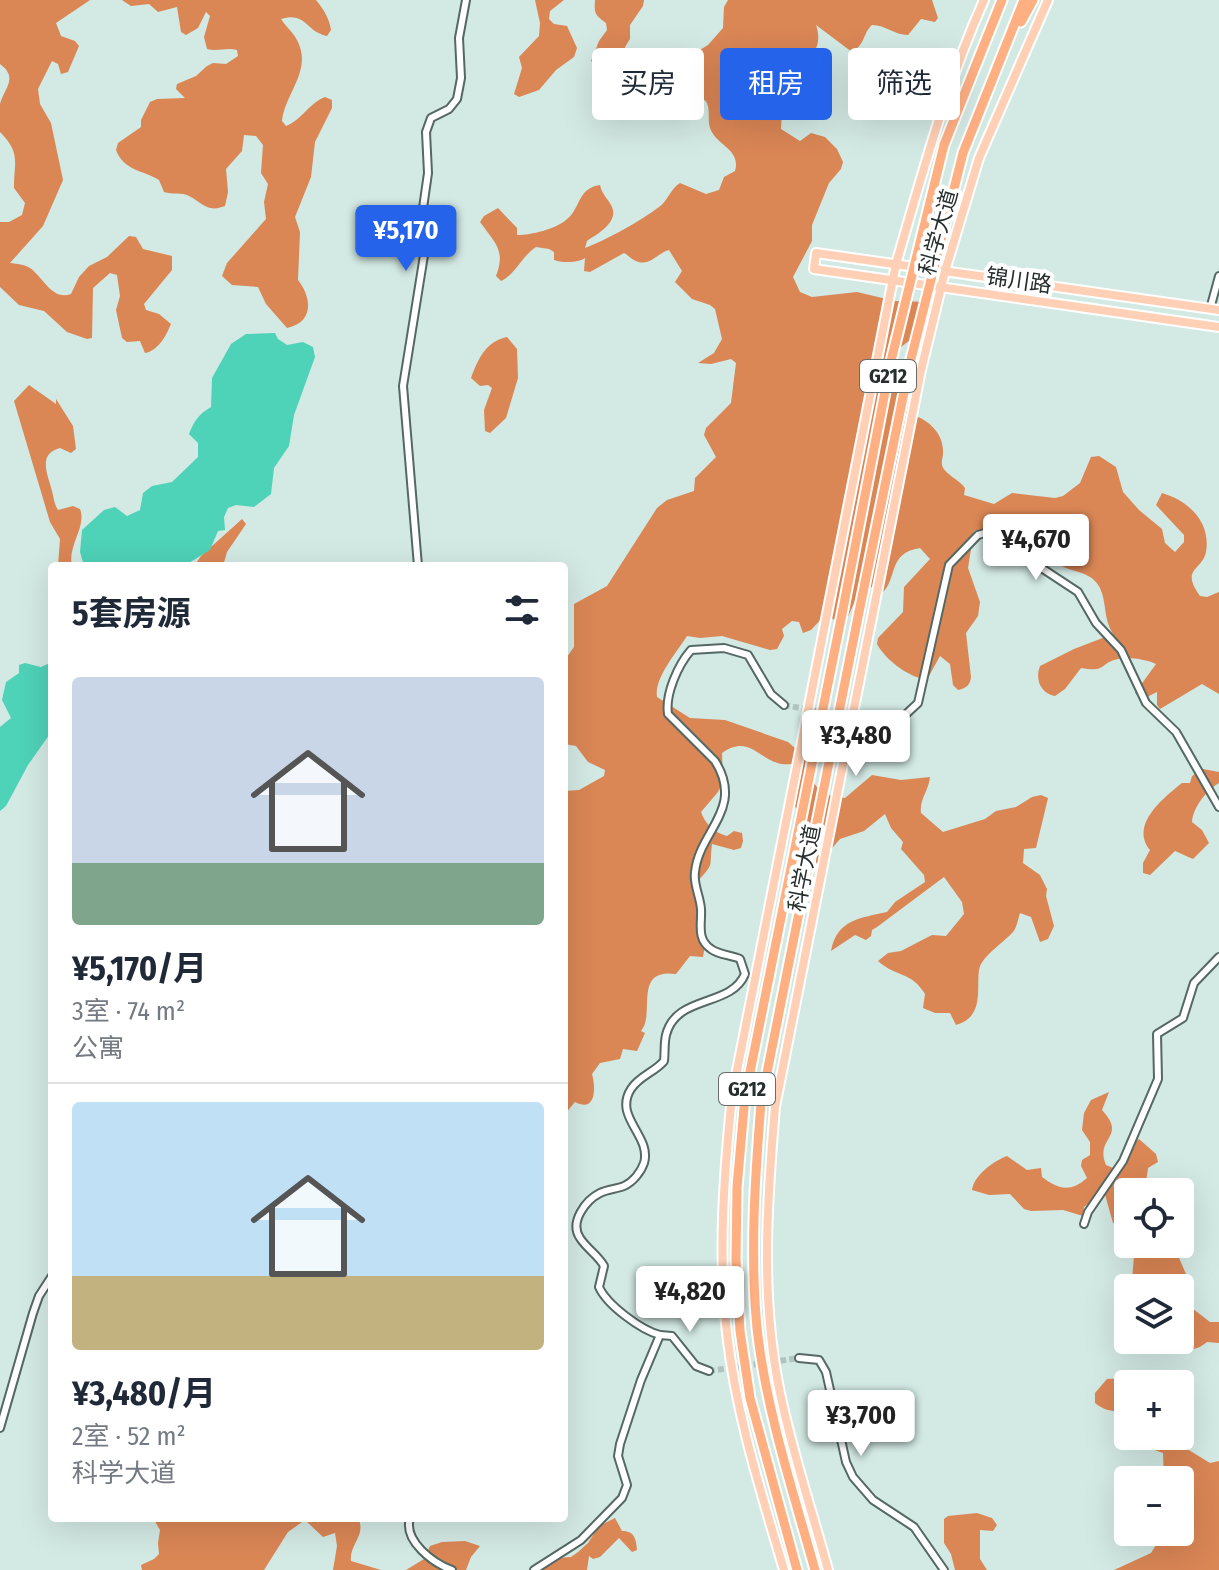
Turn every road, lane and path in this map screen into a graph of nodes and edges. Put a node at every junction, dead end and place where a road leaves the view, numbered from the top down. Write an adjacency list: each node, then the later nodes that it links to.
1 (466, 0): 15 (street)
2 (984, 0): 8 (main road, 科学大道)
3 (1002, 0): 30 (highway, 科学大道 / G212, bridge)
4 (1024, 0): 7 (highway, 科学大道 / G212)
5 (1033, 0): 7 (highway)
6 (1048, 0): 9 (main road, 科学大道)
7 (998, 68): 31 (highway, 科学大道 / G212, bridge)
8 (896, 264): 9 (main road, 锦川路); 11 (main road, 科学大道); 11 (main road, 锦川路)
9 (945, 271): 12 (main road, 科学大道); 13 (main road, 锦川路)
10 (1219, 276): 13 (street)
11 (893, 280): 12 (main road, 锦川路); 29 (main road, 科学大道)
12 (941, 287): 14 (main road, 锦川路); 32 (main road, 科学大道)
13 (1214, 310)
14 (1219, 327)
15 (418, 562)
16 (784, 705): 22 (street)
17 (880, 723): 18 (street)
18 (1219, 807)
19 (1219, 957): 20 (street)
20 (1084, 1224)
21 (48, 1282): 25 (street)
22 (660, 1335): 24 (street); 28 (street)
23 (799, 1358): 33 (street)
24 (709, 1371)
25 (0, 1428)
26 (408, 1522): 27 (street)
27 (452, 1570)
28 (534, 1570)
29 (784, 1570)
30 (797, 1570)
31 (815, 1570)
32 (828, 1570)
33 (944, 1570)

